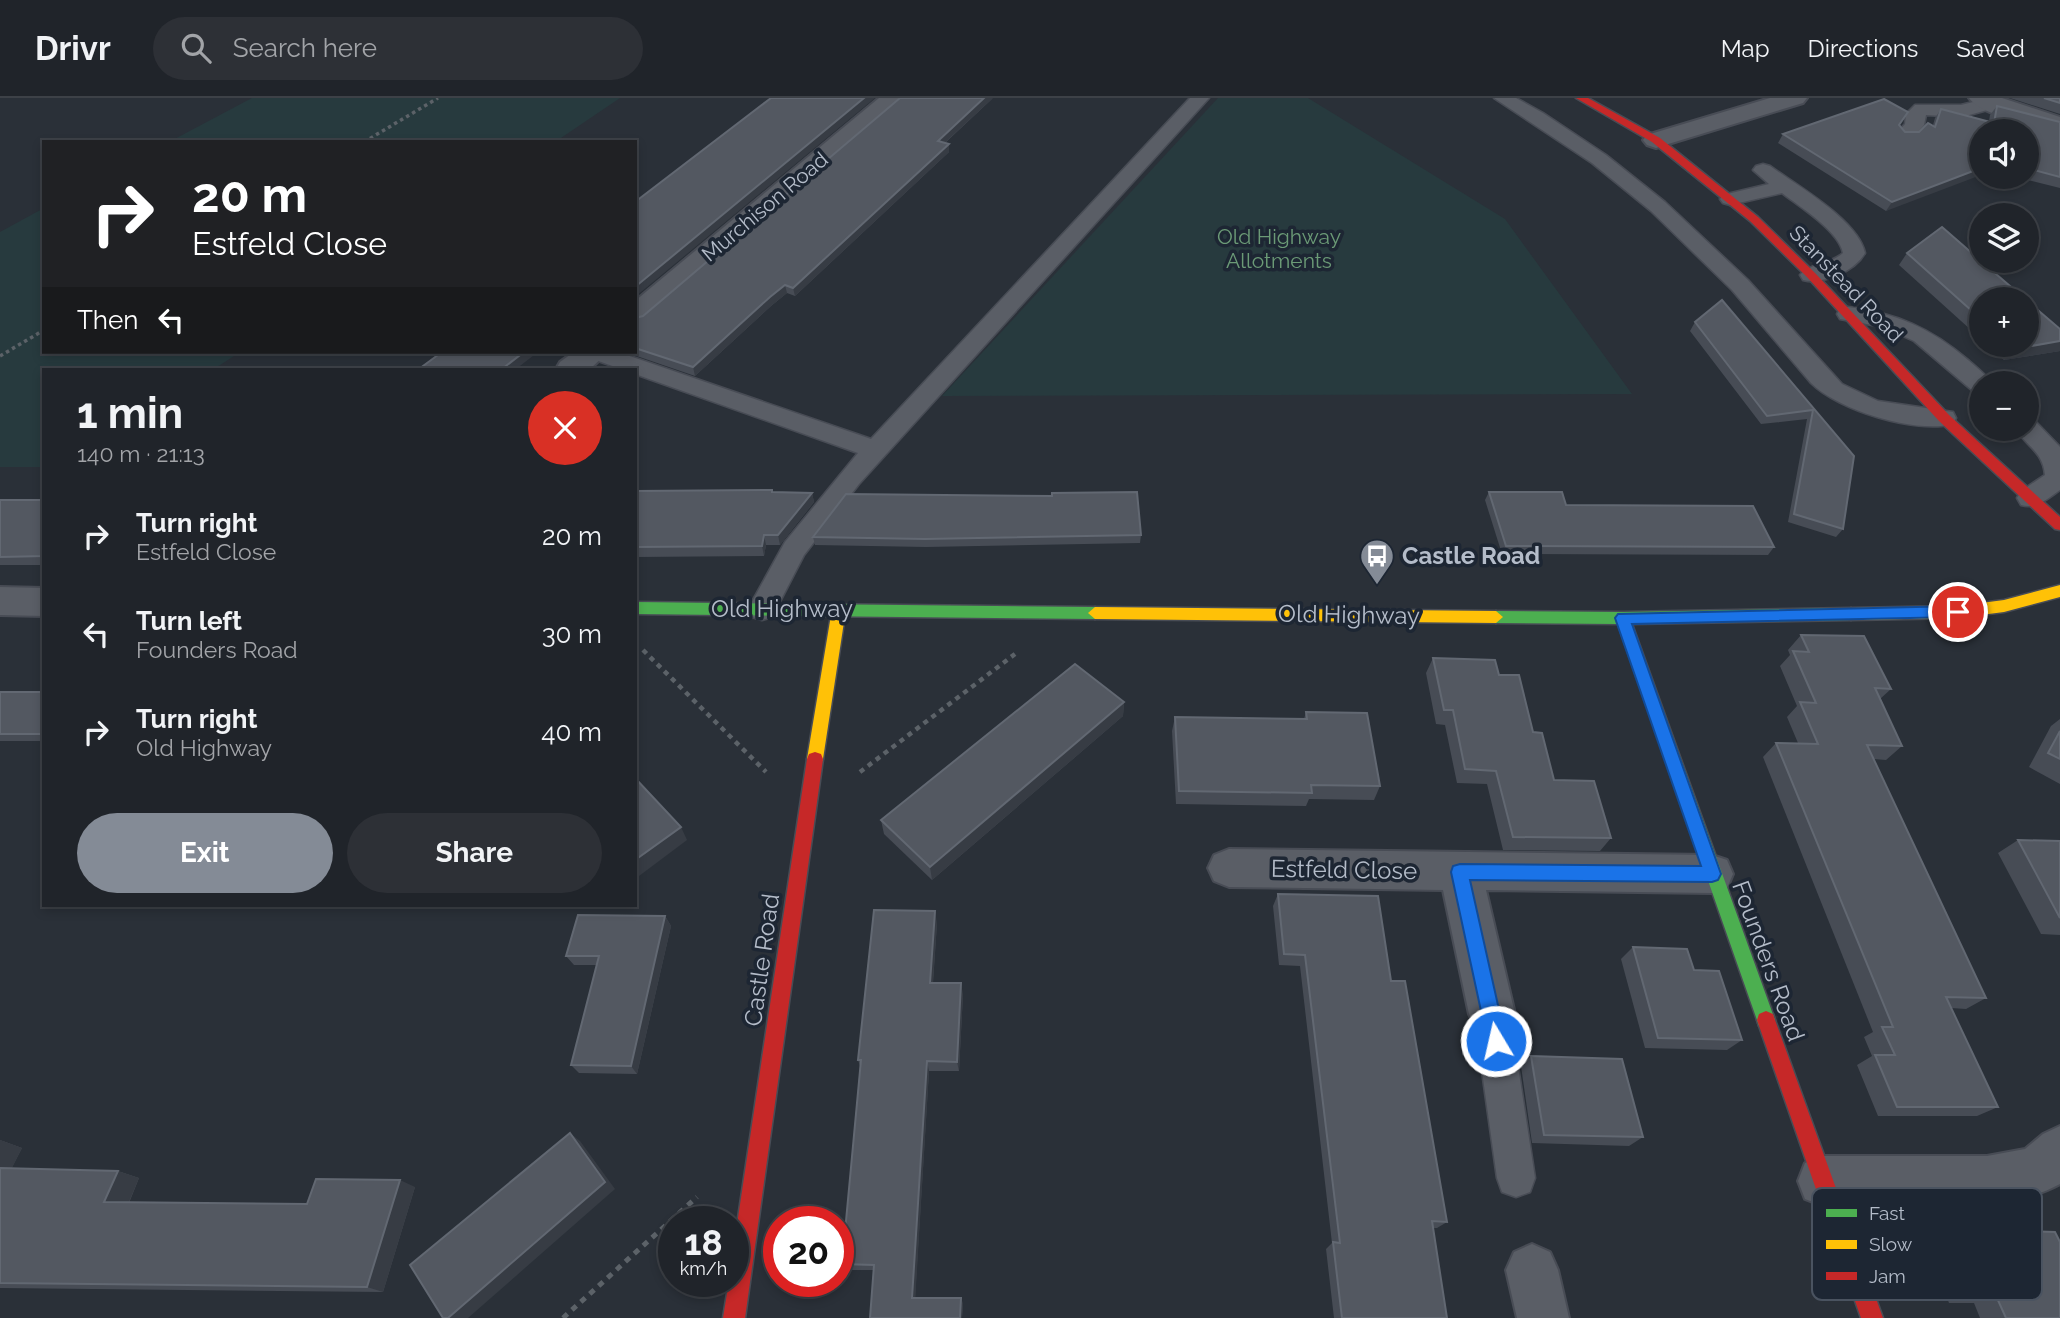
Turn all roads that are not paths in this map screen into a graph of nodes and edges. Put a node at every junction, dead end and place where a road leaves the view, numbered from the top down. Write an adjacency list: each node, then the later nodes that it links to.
1 (894, 98): 14 (street, Murchison Road)
2 (1200, 98): 22 (lane)
3 (1503, 98): 20 (lane)
4 (1795, 98): 9 (street)
5 (1591, 100): 9 (street, Stanstead Road)
6 (1986, 100): 7 (street); 8 (lane)
7 (2060, 124)
8 (1906, 134)
9 (1656, 140): 12 (street, Stanstead Road)
10 (1763, 170): 11 (lane)
11 (1784, 187): 12 (lane); 13 (lane)
12 (1730, 199): 13 (street, Stanstead Road)
13 (1811, 275): 15 (street, Stanstead Road)
14 (637, 314)
15 (1848, 314): 19 (lane); 20 (street, Stanstead Road)
16 (591, 354): 18 (street)
17 (600, 354): 22 (lane)
18 (572, 368)
19 (1969, 374)
20 (1944, 418): 23 (street, Stanstead Road)
21 (2039, 438): 23 (lane)
22 (875, 450): 29 (lane)
23 (2030, 499): 24 (street, Stanstead Road)
24 (2060, 525)
25 (2060, 591): 31 (street, Old Highway)
26 (0, 601): 27 (street)
27 (42, 602)
28 (637, 608): 29 (street, Old Highway)
29 (762, 609): 30 (street, Old Highway)
30 (839, 609): 31 (street, Old Highway); 41 (street, Castle Road)
31 (1623, 618): 34 (street, Founders Road)
32 (1229, 868): 33 (street, Estfeld Close)
33 (1460, 872): 34 (street, Estfeld Close); 35 (street)
34 (1712, 874): 38 (street, Founders Road)
35 (1492, 1014): 37 (lane)
36 (2060, 1152): 38 (street)
37 (1516, 1178)
38 (1823, 1181): 39 (street, Founders Road)
39 (1826, 1188)
40 (1866, 1300): 42 (street, Founders Road)
41 (734, 1318)
42 (1872, 1318)

